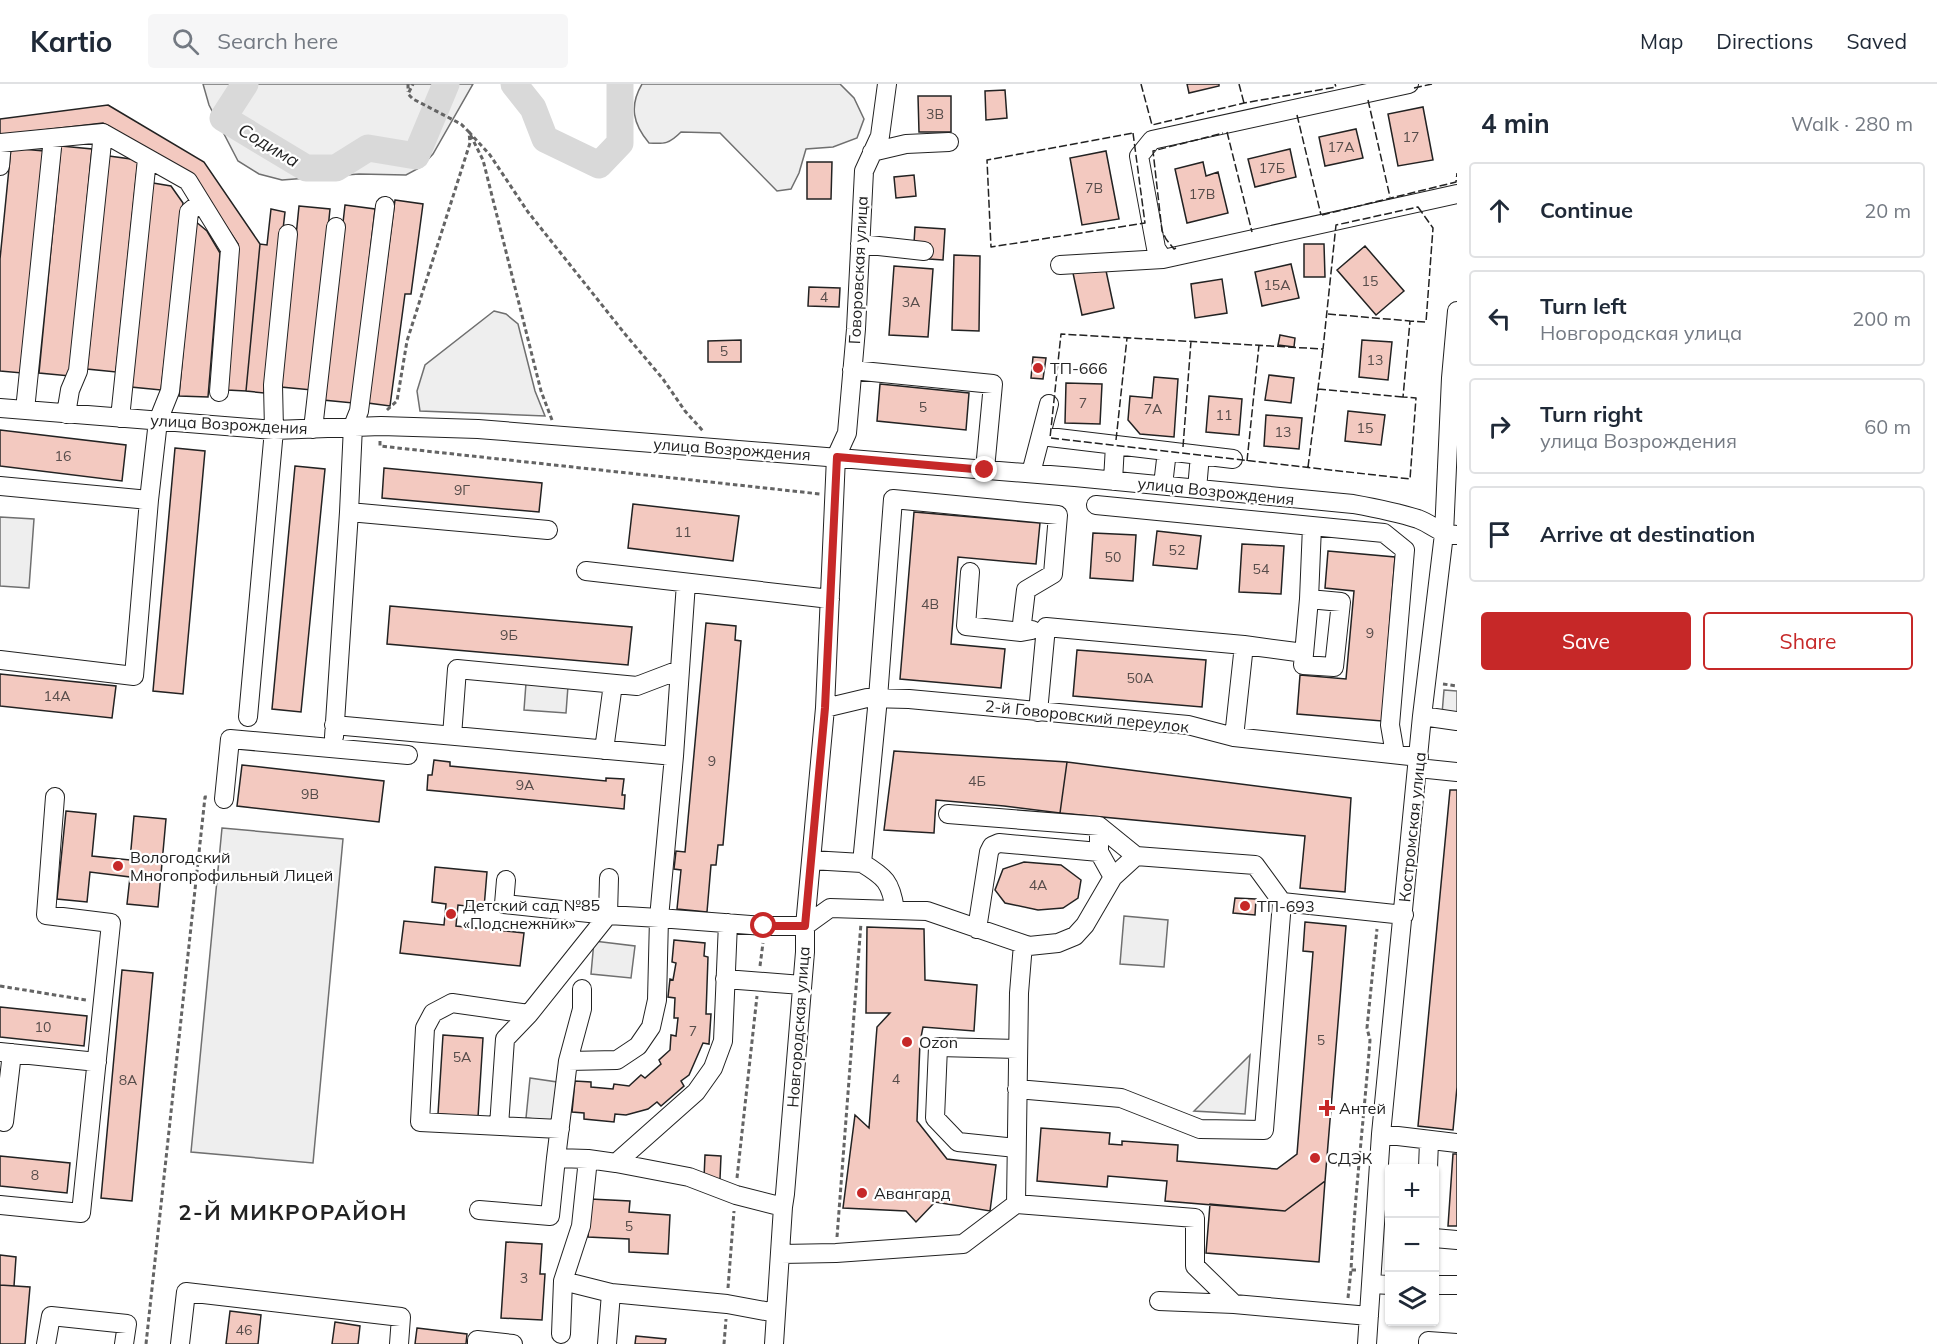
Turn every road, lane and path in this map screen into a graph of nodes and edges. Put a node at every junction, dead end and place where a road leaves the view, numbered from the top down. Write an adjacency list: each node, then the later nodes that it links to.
1 (408, 84): 5 (path)
2 (413, 84): 5 (path)
3 (887, 84): 11 (street, Говоровская улица)
4 (1409, 84): 21 (street)
5 (408, 94): 6 (path)
6 (469, 132): 34 (path); 37 (path); 40 (path)
7 (103, 133): 8 (street); 12 (street); 30 (street)
8 (53, 138): 10 (street); 29 (street)
9 (949, 142): 11 (street)
10 (1, 143): 13 (street)
11 (873, 152): 19 (street, Говоровская улица)
12 (147, 159): 15 (street); 31 (street)
13 (0, 166)
14 (1457, 194): 21 (street)
15 (201, 202): 26 (street); 32 (street)
16 (385, 206): 33 (street)
17 (336, 227): 35 (street)
18 (288, 234): 36 (street)
19 (860, 244): 20 (street); 24 (street, Говоровская улица)
20 (924, 250)
21 (1163, 259): 22 (street)
22 (1060, 266)
23 (1457, 311): 25 (street, Костромская улица)
24 (852, 370): 43 (street, Говоровская улица); 45 (street)
25 (1454, 376): 47 (street, Костромская улица)
26 (219, 392)
27 (1049, 404): 38 (street)
28 (0, 408): 29 (street, улица Возрождения)
29 (25, 410): 30 (street, улица Возрождения)
30 (66, 414): 31 (street, улица Возрождения)
31 (120, 418): 32 (street, улица Возрождения)
32 (158, 422): 36 (street, улица Возрождения); 52 (street)
33 (353, 426): 34 (street, улица Возрождения); 35 (street, улица Возрождения); 54 (street)
34 (381, 426): 37 (street, улица Возрождения)
35 (313, 429): 36 (street, улица Возрождения)
36 (274, 430): 76 (street)
37 (558, 436): 40 (street, улица Возрождения)
38 (1041, 436): 39 (street); 46 (street)
39 (1115, 445): 41 (street); 48 (street)
40 (719, 448): 43 (street, улица Возрождения)
41 (1167, 451): 42 (street); 49 (street)
42 (1200, 455): 44 (street); 51 (street)
43 (837, 457): 45 (street, улица Возрождения); 61 (street, Новгородская улица)
44 (1233, 459)
45 (985, 470): 46 (street, улица Возрождения)
46 (1031, 473): 48 (street, улица Возрождения)
47 (1452, 476): 57 (street, Костромская улица)
48 (1113, 480): 49 (street, улица Возрождения)
49 (1163, 485): 51 (street, улица Возрождения)
50 (0, 486): 52 (street)
51 (1197, 489): 57 (street, улица Возрождения)
52 (149, 500): 67 (street)
53 (1096, 505): 55 (street)
54 (349, 512): 56 (street); 78 (street)
55 (1312, 526): 62 (street); 83 (street)
56 (548, 530)
57 (1450, 534): 75 (street, Костромская улица)
58 (586, 571): 60 (street)
59 (970, 572): 64 (street)
60 (686, 583): 61 (street); 68 (street)
61 (830, 599): 73 (street, Новгородская улица)
62 (1309, 599): 66 (street); 66 (street)
63 (1046, 627): 64 (street); 65 (street); 74 (street)
64 (1021, 632): 72 (street)
65 (1244, 645): 66 (street); 80 (street)
66 (1304, 652)
67 (0, 660)
68 (680, 670): 69 (street); 85 (street)
69 (613, 684): 79 (street); 82 (street)
70 (1438, 684): 71 (path)
71 (1457, 686)
72 (878, 698): 73 (street, 2-й Говоровский переулок); 74 (street, 2-й Говоровский переулок); 95 (street)
73 (825, 708): 94 (street, Новгородская улица)
74 (1038, 712): 80 (street, 2-й Говоровский переулок)
75 (1422, 716): 77 (street); 86 (street, Костромская улица)
76 (248, 717)
77 (1457, 721)
78 (334, 725): 79 (street); 81 (street)
79 (452, 736): 82 (street)
80 (1234, 737): 83 (street, 2-й Говоровский переулок)
81 (333, 748): 84 (street); 89 (street)
82 (604, 750): 85 (street)
83 (1395, 754): 86 (street, 2-й Говоровский переулок)
84 (408, 755)
85 (674, 756): 104 (street)
86 (1419, 763): 87 (street, 2-й Говоровский переулок); 103 (street, Костромская улица)
87 (1457, 772)
88 (55, 797): 115 (street)
89 (224, 799): 160 (path)
90 (948, 813): 91 (street)
91 (1099, 826): 92 (street); 93 (street)
92 (1099, 852): 96 (street); 108 (street)
93 (1136, 856): 96 (street); 99 (street)
94 (811, 860): 95 (street); 107 (street, Новгородская улица)
95 (862, 863): 101 (street)
96 (1113, 877): 109 (street)
97 (609, 878): 102 (street)
98 (506, 880): 102 (street)
99 (1282, 902): 103 (street); 121 (street)
100 (862, 909): 101 (street); 107 (street); 142 (path)
101 (895, 910): 108 (street)
102 (608, 915): 104 (street); 116 (street)
103 (1404, 915): 125 (street, Костромская улица)
104 (659, 918): 105 (street); 119 (street)
105 (728, 923): 106 (street); 110 (street)
106 (764, 926): 107 (street); 111 (path)
107 (805, 926): 112 (street, Новгородская улица)
108 (977, 929): 109 (street)
109 (1023, 944): 117 (street)
110 (725, 979): 111 (street); 131 (street)
111 (759, 981): 112 (street); 133 (path)
112 (802, 985): 136 (street, Новгородская улица)
113 (0, 986): 115 (path)
114 (582, 989): 119 (street)
115 (103, 1002): 120 (street)
116 (529, 1014): 123 (street); 123 (street)
117 (1018, 1049): 121 (street); 128 (street)
118 (6, 1053): 120 (street); 122 (street)
119 (568, 1061): 124 (street)
120 (97, 1062): 135 (street)
121 (1017, 1089): 128 (street)
122 (4, 1122)
123 (499, 1126): 124 (street)
124 (560, 1129): 129 (street)
125 (1381, 1134): 126 (street); 146 (street, Костромская улица)
126 (1429, 1141): 127 (street); 132 (street)
127 (1457, 1143)
128 (1016, 1148): 134 (street)
129 (556, 1158): 130 (street); 138 (street)
130 (588, 1159): 131 (street); 139 (street)
131 (616, 1163): 133 (street)
132 (1428, 1164)
133 (736, 1194): 136 (street); 151 (path)
134 (1016, 1204): 142 (street); 152 (street)
135 (0, 1205)
136 (783, 1207): 143 (street, Новгородская улица)
137 (479, 1210): 138 (street)
138 (550, 1216): 139 (street)
139 (581, 1226): 145 (street)
140 (1439, 1238): 141 (street)
141 (1457, 1240)
142 (836, 1253): 143 (street)
143 (781, 1254): 153 (street, Новгородская улица)
144 (1351, 1270): 154 (path)
145 (563, 1281): 149 (street); 156 (street)
146 (1381, 1285): 155 (street, Костромская улица)
147 (1439, 1285): 148 (street)
148 (1457, 1285)
149 (610, 1293): 151 (street); 165 (street)
150 (1159, 1301): 152 (street)
151 (727, 1304): 153 (street); 166 (path)
152 (1234, 1304): 154 (street)
153 (776, 1312): 167 (street, Новгородская улица)
154 (1347, 1314): 155 (street)
155 (1369, 1316): 168 (street, Костромская улица)
156 (561, 1334)
157 (1457, 1343): 169 (street)
158 (46, 1344): 159 (street)
159 (124, 1344)
160 (146, 1344)
161 (180, 1344): 162 (street)
162 (399, 1344)
163 (477, 1344): 164 (street)
164 (513, 1344)
165 (607, 1344)
166 (724, 1344)
167 (774, 1344)
168 (1367, 1344)
169 (1428, 1344)

